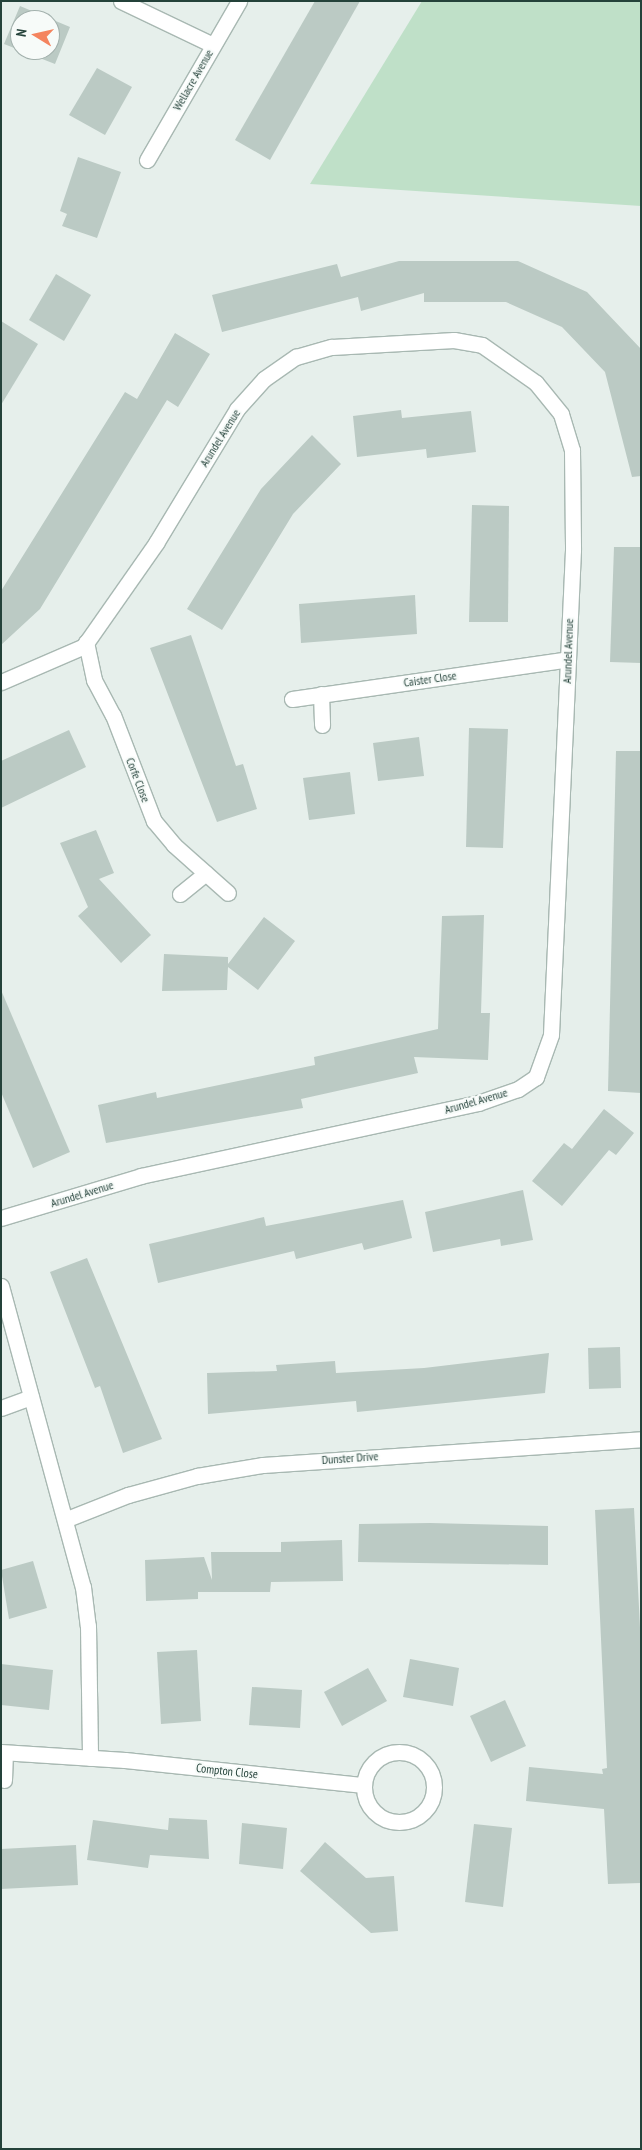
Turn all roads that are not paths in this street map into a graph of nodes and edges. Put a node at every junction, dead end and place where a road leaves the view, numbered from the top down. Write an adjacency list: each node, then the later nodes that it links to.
1 (121, 1): 3 (street)
2 (239, 1): 3 (street, Wellacre Avenue)
3 (213, 45): 4 (street, Wellacre Avenue)
4 (147, 160)
5 (86, 642): 6 (street, Arundel Avenue); 7 (street, Arundel Avenue); 11 (street, Corfe Close)
6 (568, 659): 8 (street, Caister Close); 14 (street, Arundel Avenue)
7 (1, 682)
8 (321, 694): 9 (street, Caister Close); 10 (street)
9 (292, 699)
10 (322, 725)
11 (206, 873): 12 (street, Corfe Close); 13 (street)
12 (228, 893)
13 (180, 894)
14 (1, 1218)
15 (1, 1286): 16 (street)
16 (31, 1397): 17 (street); 19 (street)
17 (1, 1408)
18 (641, 1439): 19 (street, Dunster Drive)
19 (68, 1519): 21 (street)
20 (3, 1752): 21 (street, Compton Close); 22 (street)
21 (90, 1758): 23 (street, Compton Close)
22 (4, 1780)
23 (364, 1786): 23 (street)

